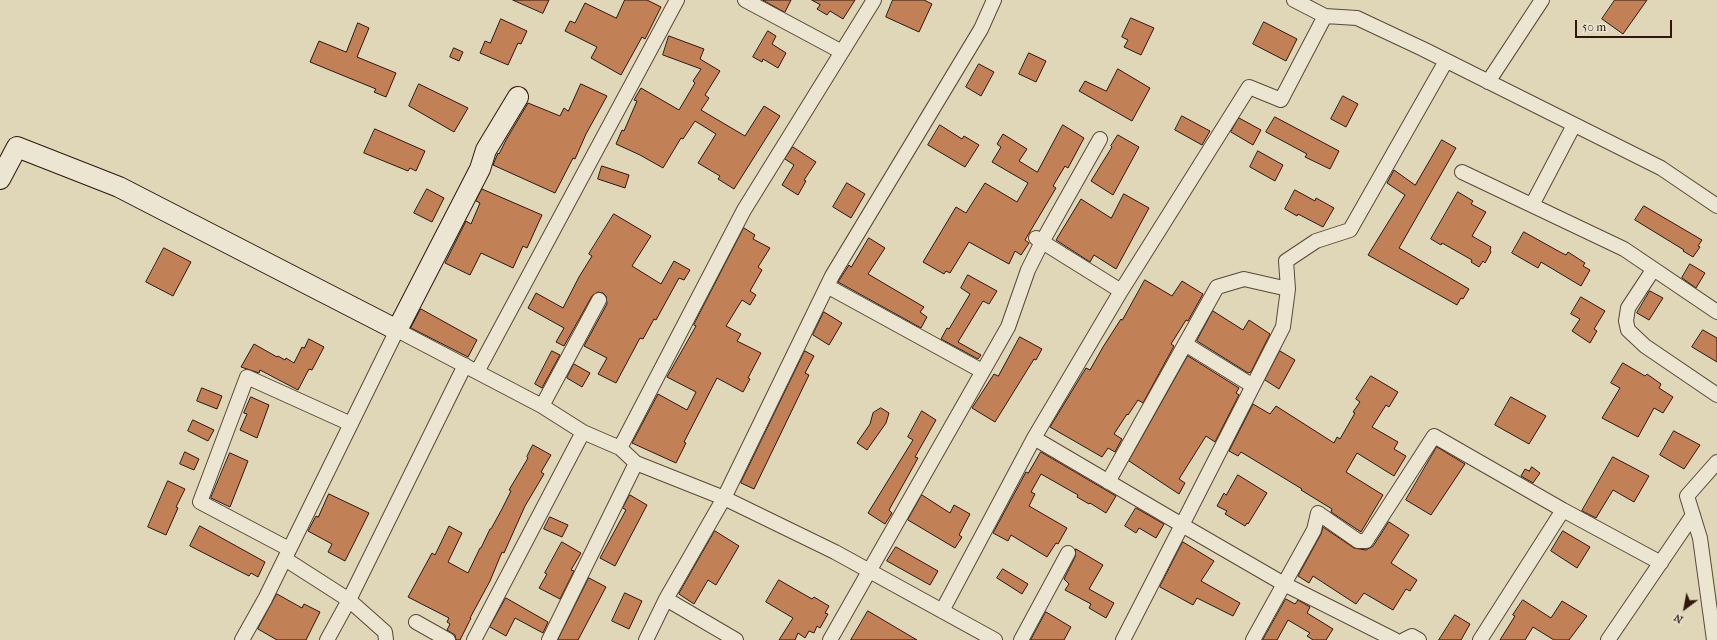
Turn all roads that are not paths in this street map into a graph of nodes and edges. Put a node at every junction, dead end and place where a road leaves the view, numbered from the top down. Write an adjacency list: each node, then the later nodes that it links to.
1 (677, 0): 27 (street)
2 (745, 0): 8 (street)
3 (874, 0): 8 (street)
4 (994, 0): 20 (street)
5 (1294, 0): 7 (street)
6 (1542, 0): 10 (street)
7 (1325, 16): 9 (street); 22 (street)
8 (842, 52): 35 (street)
9 (1446, 61): 10 (street); 21 (street)
10 (1488, 82): 12 (street)
11 (518, 97): 25 (street)
12 (1574, 125): 16 (street); 17 (street)
13 (1100, 139): 18 (street)
14 (1462, 172): 16 (street)
15 (0, 179): 25 (street)
16 (1532, 205): 19 (street)
17 (1717, 206)
18 (1039, 240): 22 (street); 28 (street)
19 (1653, 270): 24 (street); 30 (street)
20 (827, 286): 28 (street); 39 (street)
21 (1288, 289): 26 (street); 29 (street)
22 (1121, 291): 34 (street)
23 (600, 300): 31 (street)
24 (1717, 312)
25 (397, 330): 27 (street); 32 (street)
26 (1185, 344): 29 (street); 38 (street)
27 (471, 369): 31 (street); 49 (street)
28 (982, 371): 46 (street)
29 (1253, 386): 42 (street)
30 (1717, 394)
31 (542, 406): 33 (street)
32 (351, 424): 44 (street); 44 (street)
33 (583, 432): 35 (street); 56 (street)
34 (1034, 438): 38 (street); 50 (street)
35 (620, 448): 37 (street)
36 (1717, 462): 41 (street)
37 (636, 463): 39 (street); 57 (street)
38 (1108, 482): 42 (street)
39 (724, 498): 46 (street); 48 (street)
40 (1563, 510): 45 (street); 47 (street); 68 (street)
41 (1693, 515): 45 (street); 70 (street)
42 (1182, 525): 47 (street); 63 (street)
43 (1068, 553): 62 (street)
44 (287, 554): 49 (street); 52 (street)
45 (1661, 563): 69 (street)
46 (870, 571): 50 (street); 60 (street)
47 (1284, 584): 64 (street); 65 (street)
48 (666, 599): 58 (street); 59 (street)
49 (349, 600): 53 (street); 54 (street)
50 (942, 611): 61 (street)
51 (416, 622): 55 (street)
52 (242, 640)
53 (327, 640)
54 (386, 640)
55 (448, 640)
56 (474, 640)
57 (549, 640)
58 (646, 640)
59 (736, 640)
60 (830, 640)
61 (995, 640)
62 (1021, 640)
63 (1124, 640)
64 (1253, 640)
65 (1395, 640)
66 (1404, 640): 67 (street)
67 (1419, 640)
68 (1480, 640)
69 (1608, 640)
70 (1714, 640)

